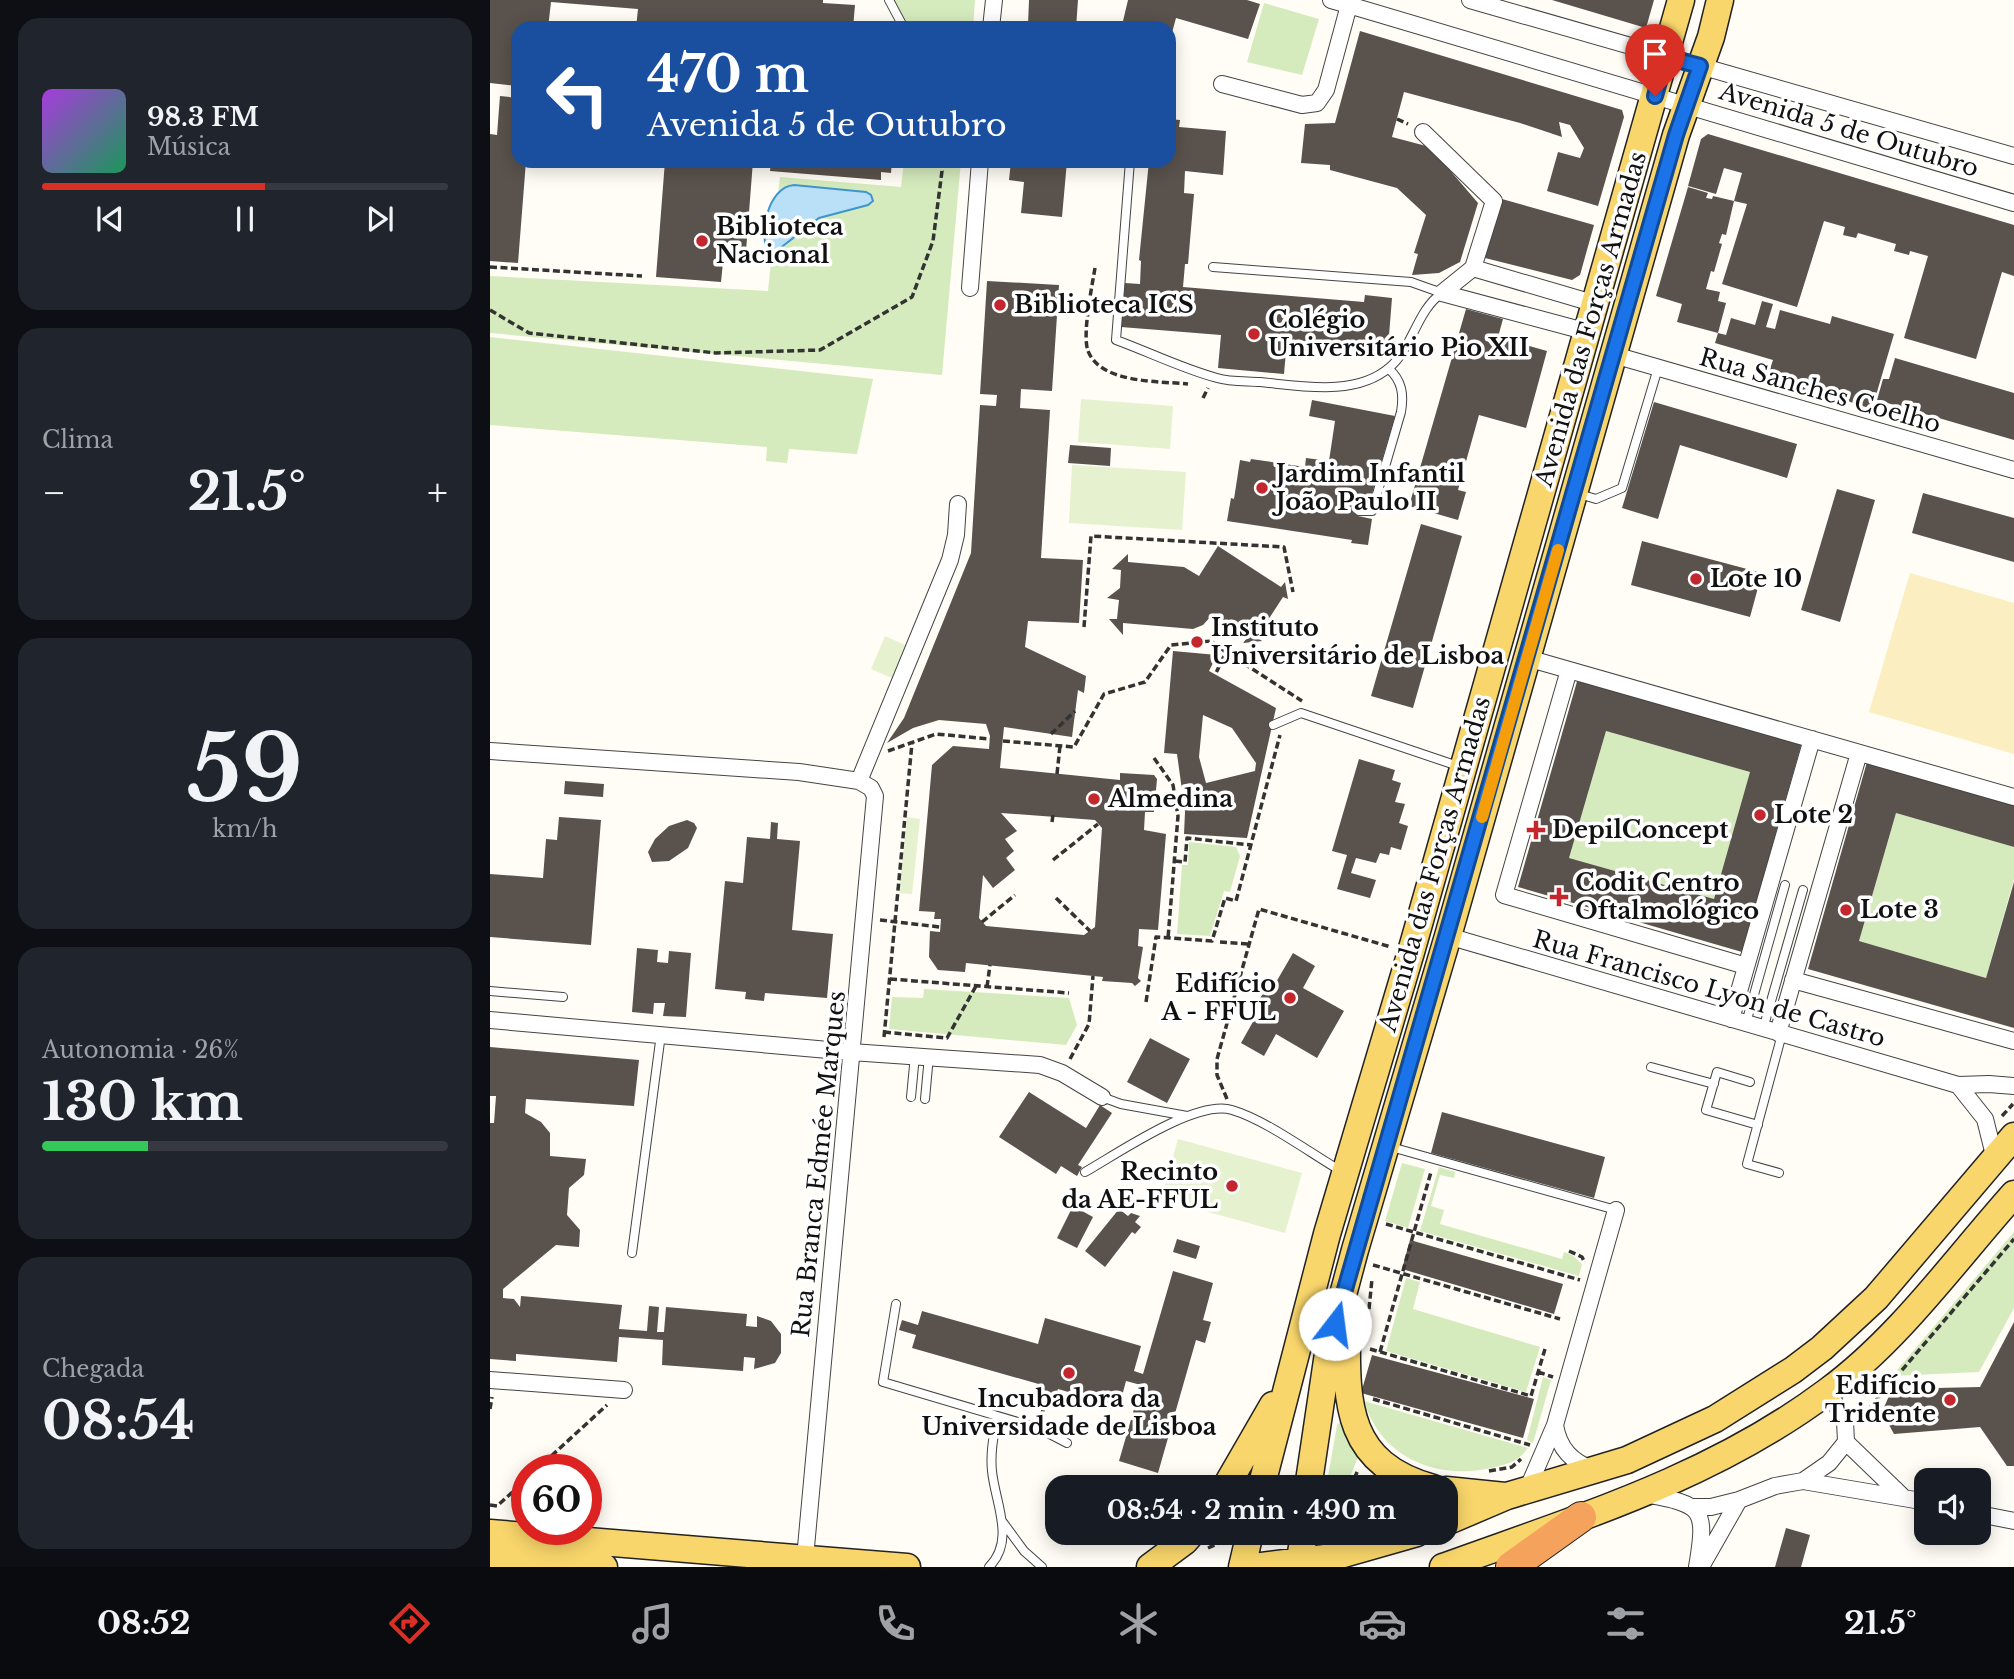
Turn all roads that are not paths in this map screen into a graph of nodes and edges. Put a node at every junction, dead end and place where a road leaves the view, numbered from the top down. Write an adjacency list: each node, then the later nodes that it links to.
1 (889, 0): 8 (lane)
2 (994, 0): 9 (street)
3 (1331, 0): 7 (street, Avenida 5 de Outubro)
4 (1470, 0): 10 (street, Avenida 5 de Outubro)
5 (1681, 0): 10 (main road, Avenida das Forças Armadas)
6 (1720, 0): 11 (main road, Avenida das Forças Armadas)
7 (1349, 3): 12 (street); 13 (street, Avenida 5 de Outubro)
8 (900, 21)
9 (992, 21)
10 (1666, 57): 11 (street, Avenida 5 de Outubro); 13 (main road, Avenida das Forças Armadas)
11 (1700, 66): 14 (main road, Avenida das Forças Armadas); 16 (street, Avenida 5 de Outubro)
12 (1222, 84)
13 (1655, 96): 14 (street, Avenida 5 de Outubro); 24 (main road, Avenida das Forças Armadas)
14 (1686, 105): 19 (street, Avenida 5 de Outubro); 26 (main road, Avenida das Forças Armadas)
15 (1423, 132): 21 (street)
16 (2014, 156)
17 (979, 168): 22 (street)
18 (1129, 168): 28 (lane)
19 (2014, 203)
20 (1213, 267): 23 (lane)
21 (1474, 268): 23 (street); 24 (street)
22 (970, 288)
23 (1442, 293): 25 (street); 28 (lane)
24 (1596, 304): 25 (main road, Avenida das Forças Armadas)
25 (1588, 332): 39 (main road, Avenida das Forças Armadas)
26 (1614, 355): 27 (street, Rua Sanches Coelho); 30 (main road, Avenida das Forças Armadas)
27 (1658, 368): 29 (street, Rua Sanches Coelho); 30 (lane)
28 (1389, 369): 32 (lane)
29 (2014, 470)
30 (1574, 492): 33 (main road, Avenida das Forças Armadas)
31 (958, 504): 40 (street)
32 (1359, 512)
33 (1527, 658): 34 (street); 44 (main road, Avenida das Forças Armadas)
34 (1569, 670): 36 (street); 45 (street)
35 (1273, 725): 39 (lane)
36 (1812, 739): 38 (street); 45 (street)
37 (490, 751): 40 (street)
38 (1859, 753): 41 (street); 46 (street)
39 (1461, 767): 69 (main road, Avenida das Forças Armadas)
40 (859, 781): 54 (street, Rua Branca Edmée Marques)
41 (2014, 797)
42 (1786, 885): 50 (lane)
43 (1803, 890): 51 (lane)
44 (1448, 936): 50 (street, Rua Francisco Lyon de Castro); 67 (main road, Avenida das Forças Armadas)
45 (1746, 965): 50 (street)
46 (1793, 980): 51 (street); 53 (street)
47 (490, 990): 48 (lane)
48 (563, 997)
49 (490, 1020): 52 (street)
50 (1738, 1021): 51 (street, Rua Francisco Lyon de Castro)
51 (1775, 1032): 59 (street, Rua Francisco Lyon de Castro); 65 (lane)
52 (661, 1034): 54 (street); 73 (lane)
53 (2014, 1041)
54 (851, 1052): 55 (street); 109 (street, Rua Branca Edmée Marques)
55 (922, 1055): 61 (lane); 62 (street); 63 (lane)
56 (1651, 1067): 58 (lane)
57 (1751, 1082): 58 (lane)
58 (1714, 1084): 65 (lane)
59 (1958, 1086): 60 (street, Rua Francisco Lyon de Castro); 66 (street)
60 (2014, 1086)
61 (911, 1097)
62 (1102, 1097): 64 (lane)
63 (925, 1099)
64 (1190, 1116): 68 (lane); 69 (lane)
65 (1758, 1125): 70 (lane)
66 (2001, 1133): 76 (main road)
67 (1384, 1145): 72 (lane); 74 (main road, Avenida das Forças Armadas)
68 (1085, 1172)
69 (1345, 1173): 78 (main road, Avenida das Forças Armadas)
70 (1779, 1174)
71 (2014, 1194): 80 (main road)
72 (1616, 1210): 82 (street)
73 (632, 1253)
74 (1359, 1279): 88 (main road, Avenida das Forças Armadas); 89 (main road)
75 (896, 1304): 81 (lane)
76 (1793, 1370): 80 (main road); 85 (main road)
77 (490, 1380): 79 (street)
78 (1287, 1383): 86 (main road); 87 (main road, Avenida das Forças Armadas)
79 (624, 1390)
80 (1828, 1391): 83 (street); 93 (main road)
81 (997, 1416): 84 (lane); 101 (lane)
82 (1555, 1425): 85 (street); 91 (street)
83 (1846, 1442): 90 (street); 94 (street)
84 (1067, 1443)
85 (1594, 1470): 91 (main road)
86 (1233, 1475)
87 (1264, 1475)
88 (1310, 1475)
89 (1397, 1475)
90 (1802, 1481): 94 (street); 96 (street)
91 (1516, 1483): 92 (main road); 98 (main road)
92 (1458, 1489)
93 (1643, 1494): 97 (street); 100 (main road)
94 (1902, 1496): 95 (street)
95 (1914, 1499)
96 (1739, 1500): 97 (street); 120 (street)
97 (1694, 1507): 120 (street)
98 (1458, 1515)
99 (1991, 1516): 102 (street)
100 (1581, 1517): 118 (main road); 119 (highway)
101 (1002, 1521): 113 (lane); 114 (lane)
102 (2014, 1521)
103 (490, 1533): 109 (main road)
104 (1180, 1545): 115 (main road)
105 (1240, 1545): 116 (main road)
106 (1302, 1545): 110 (main road)
107 (1377, 1545): 110 (main road)
108 (490, 1557): 111 (main road)
109 (805, 1558): 112 (main road)
110 (1299, 1564): 117 (main road)
111 (604, 1567)
112 (907, 1567)
113 (989, 1567)
114 (1042, 1567)
115 (1150, 1567)
116 (1242, 1567)
117 (1254, 1567)
118 (1443, 1567)
119 (1511, 1567)
120 (1699, 1567)

